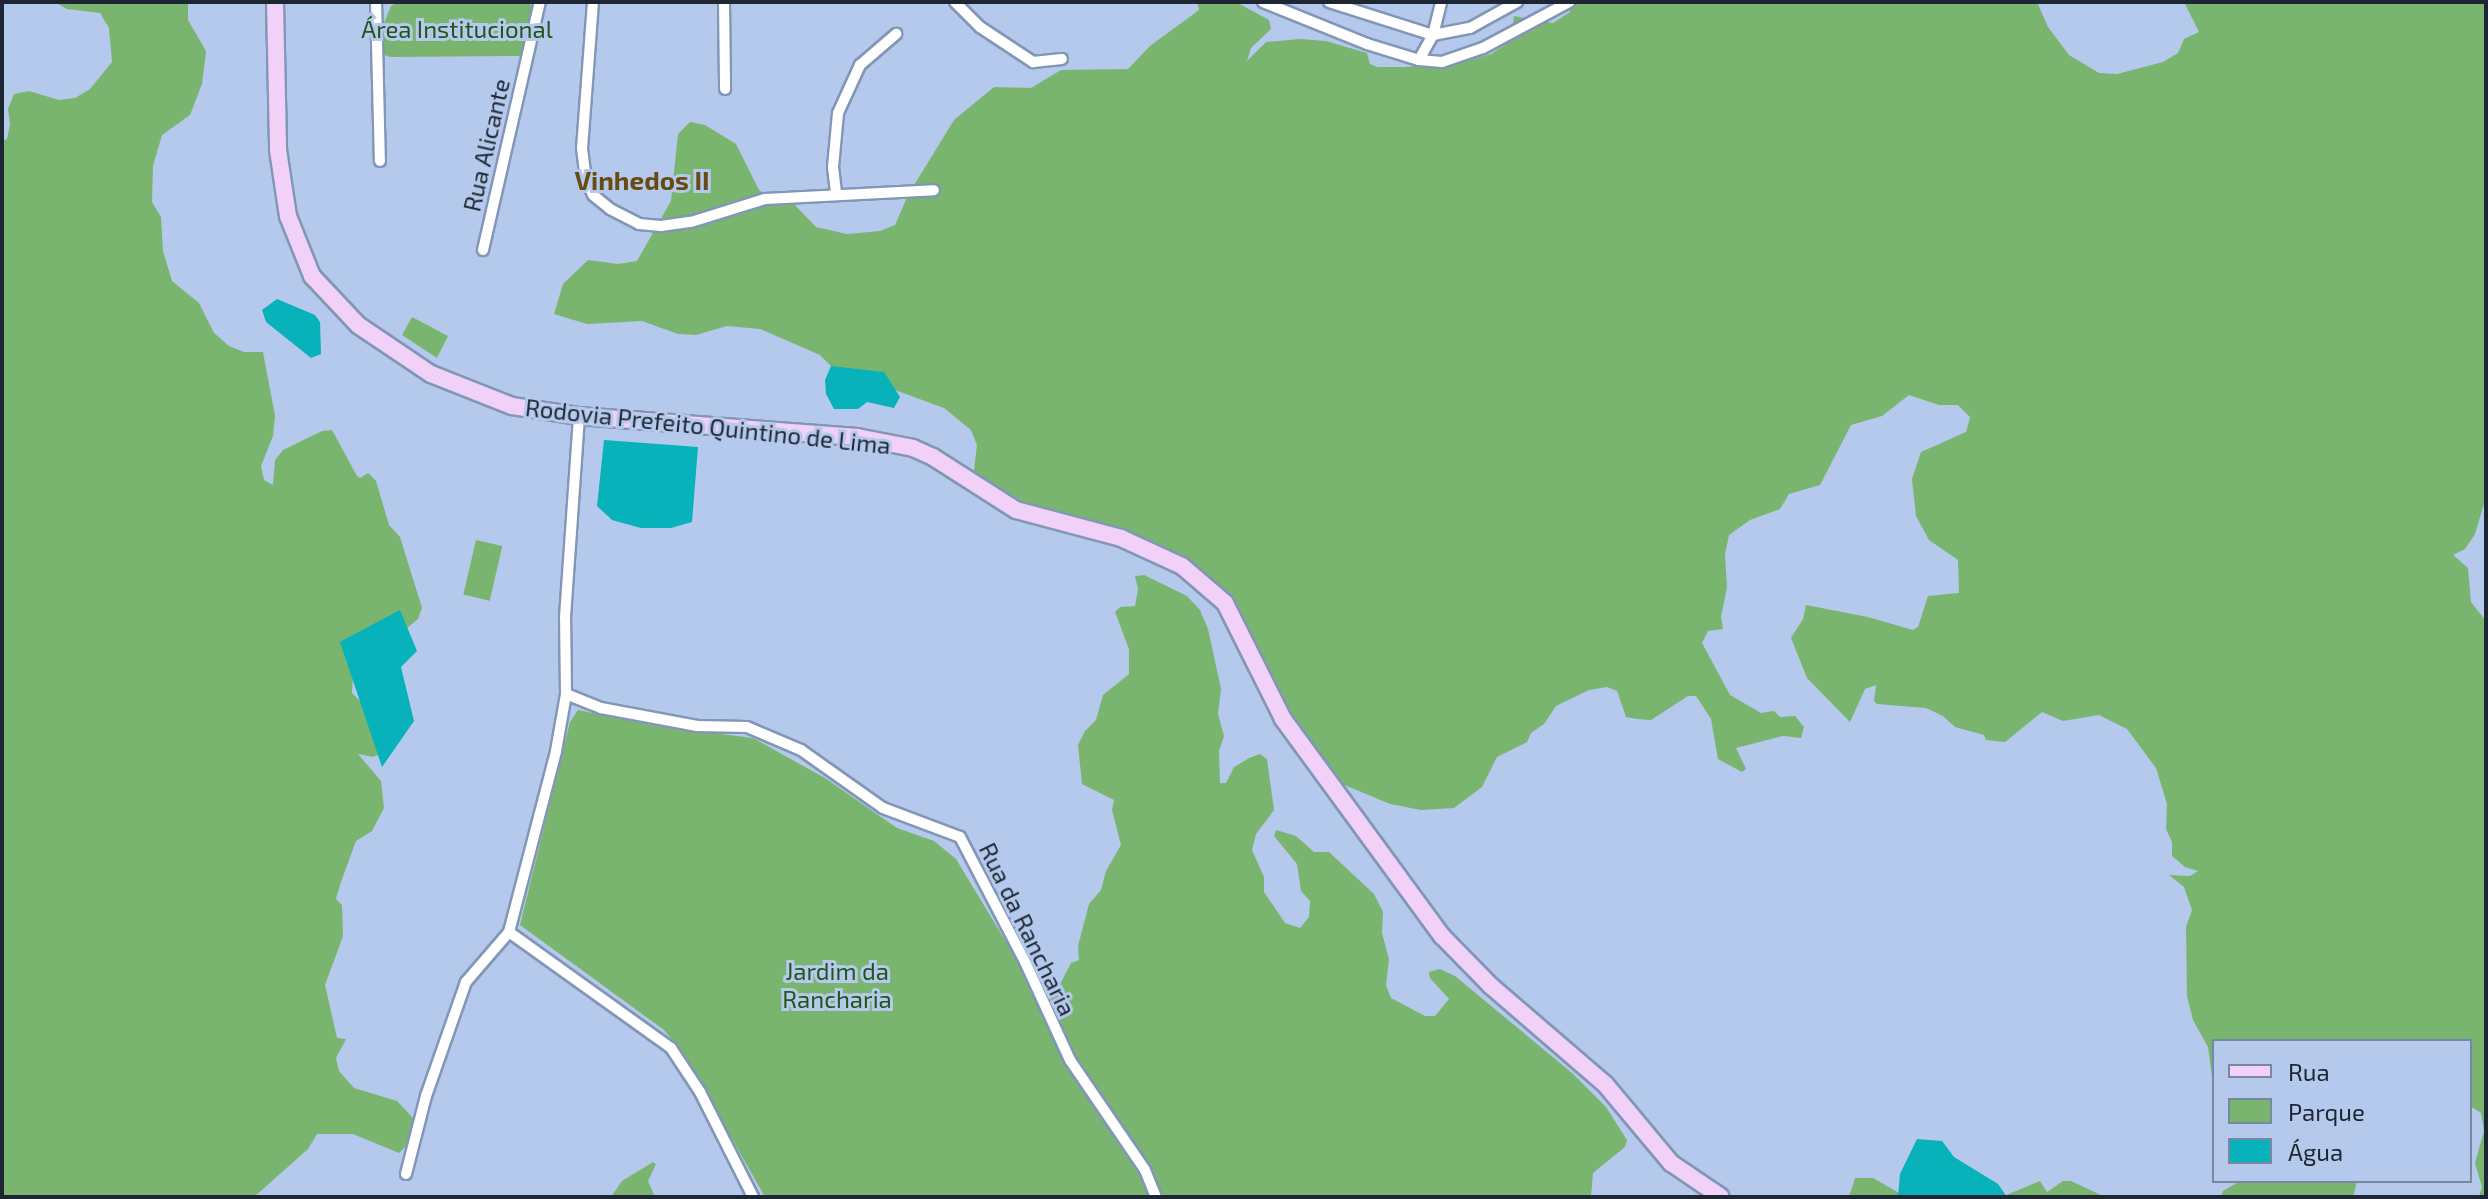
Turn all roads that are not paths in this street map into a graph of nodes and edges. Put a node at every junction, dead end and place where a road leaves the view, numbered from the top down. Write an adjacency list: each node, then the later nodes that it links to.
1 (275, 2): 21 (main road, Rodovia Prefeito Quintino de Lima)
2 (376, 2): 17 (street)
3 (540, 2): 20 (street, Rua Alicante)
4 (593, 2): 19 (street)
5 (724, 2): 16 (street)
6 (955, 2): 14 (street)
7 (1263, 2): 15 (street)
8 (1441, 2): 13 (street)
9 (1517, 2): 13 (street)
10 (1569, 2): 15 (street)
11 (1335, 4): 13 (street)
12 (896, 34): 19 (street)
13 (1433, 35): 15 (street)
14 (1062, 59)
15 (1419, 60)
16 (725, 89)
17 (380, 161)
18 (934, 190): 19 (street)
19 (836, 192)
20 (483, 250)
21 (579, 416): 22 (street); 27 (main road, Rodovia Prefeito Quintino de Lima)
22 (566, 694): 23 (street); 26 (street, Rua da Rancharia)
23 (509, 932): 24 (street); 25 (street)
24 (406, 1174)
25 (753, 1197)
26 (1156, 1197)
27 (1721, 1197)

